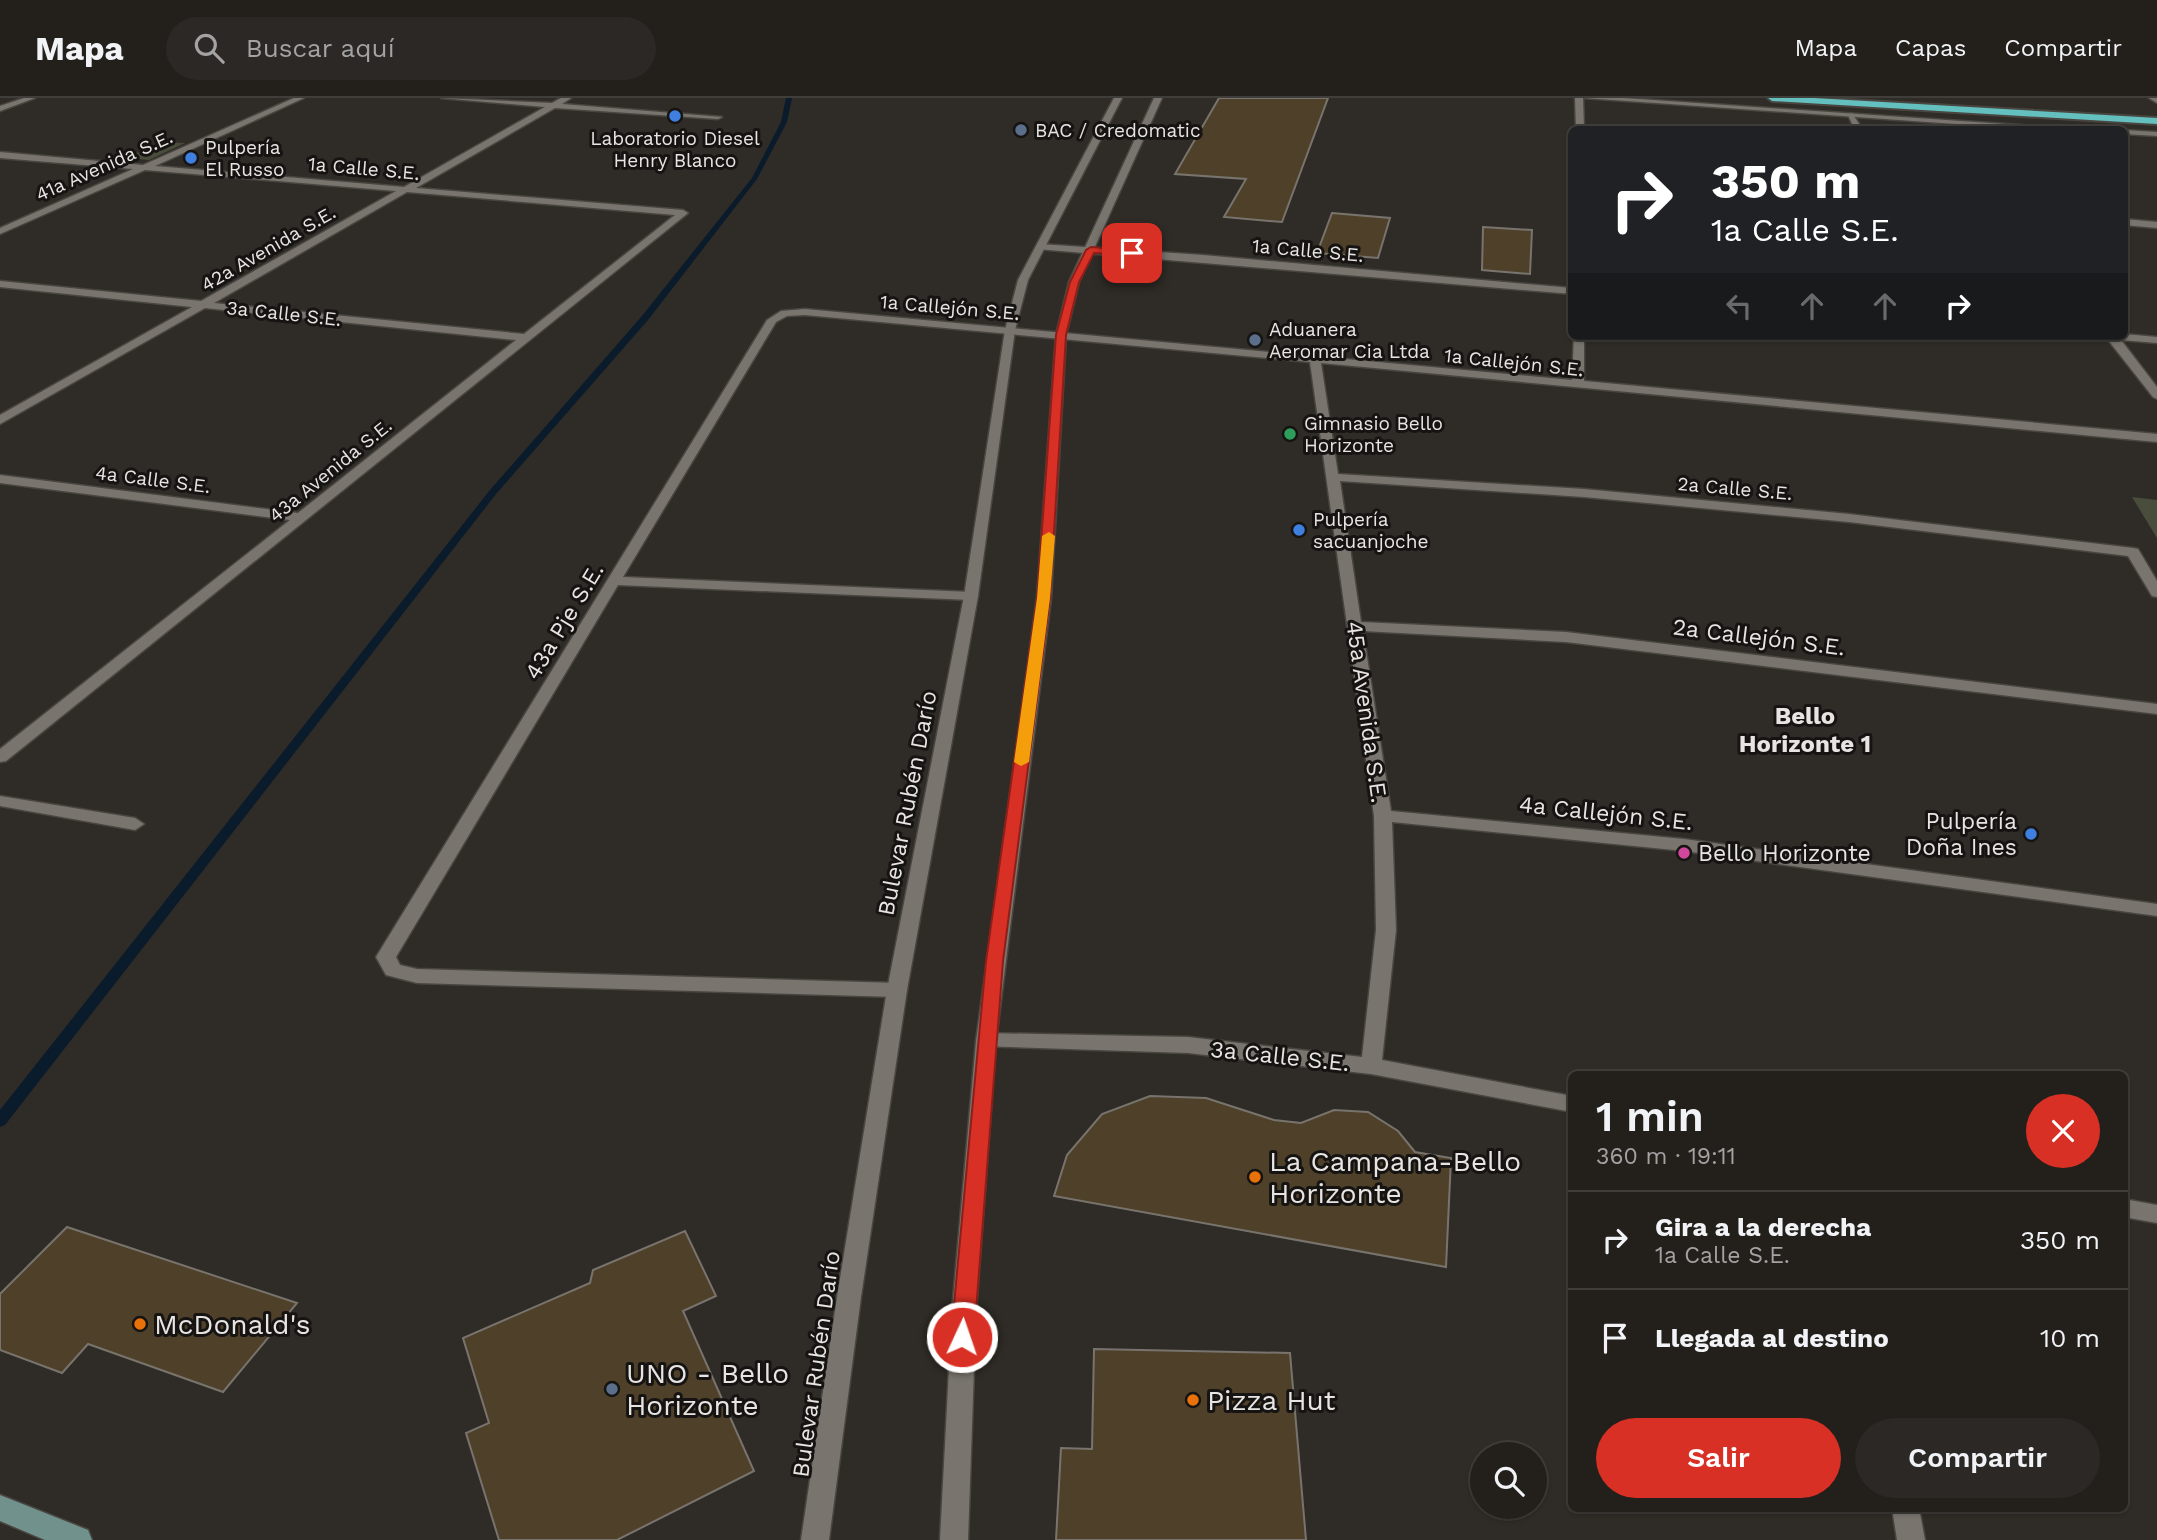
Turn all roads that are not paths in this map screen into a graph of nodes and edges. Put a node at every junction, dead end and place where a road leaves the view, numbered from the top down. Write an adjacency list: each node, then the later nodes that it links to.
1 (31, 98): 12 (street)
2 (300, 98): 23 (street, 41a Avenida S.E.)
3 (445, 98): 11 (street)
4 (567, 98): 11 (street, 42a Avenida S.E.)
5 (1118, 98): 29 (street, Bulevar Rubén Darío)
6 (1158, 98): 30 (street)
7 (1579, 98): 17 (street)
8 (1588, 98): 14 (street)
9 (1772, 98): 16 (highway)
10 (1881, 98): 13 (highway)
11 (553, 106): 15 (street); 24 (street, 42a Avenida S.E.)
12 (0, 109)
13 (2157, 114)
14 (1852, 115): 18 (street); 19 (street)
15 (718, 117)
16 (2157, 121)
17 (1580, 126)
18 (1857, 126)
19 (2024, 126)
20 (2128, 132): 21 (street)
21 (2157, 134)
22 (0, 155): 23 (street, 1a Calle S.E.)
23 (143, 167): 24 (street, 1a Calle S.E.); 28 (street, 41a Avenida S.E.)
24 (406, 189): 25 (street, 1a Calle S.E.); 33 (street, 42a Avenida S.E.)
25 (683, 212): 38 (street, 43a Avenida S.E.)
26 (2128, 222): 27 (street)
27 (2157, 225)
28 (0, 231)
29 (1040, 247): 30 (street, 1a Calle S.E.); 35 (street, Bulevar Rubén Darío)
30 (1091, 250): 32 (street, 1a Calle S.E.); 36 (street)
31 (0, 284): 33 (street, 3a Calle S.E.)
32 (1568, 291)
33 (202, 305): 38 (street, 3a Calle S.E.); 45 (street, 42a Avenida S.E.)
34 (785, 313): 35 (street, 1a Callejón S.E.); 50 (street, 43a Pje S.E.)
35 (1010, 330): 36 (street, 1a Callejón S.E.); 52 (street, Bulevar Rubén Darío)
36 (1061, 335): 42 (street, 1a Callejón S.E.); 61 (street)
37 (2128, 337): 41 (street)
38 (526, 338): 49 (street, 43a Avenida S.E.)
39 (1579, 340): 43 (street)
40 (2114, 340): 44 (street)
41 (2157, 340)
42 (1315, 360): 43 (street, 1a Callejón S.E.); 47 (street, 45a Avenida S.E.)
43 (1578, 385): 46 (street, 1a Callejón S.E.)
44 (2157, 395)
45 (0, 420)
46 (2157, 438)
47 (1332, 477): 51 (street, 2a Calle S.E.); 53 (street, 45a Avenida S.E.)
48 (0, 479): 49 (street, 4a Calle S.E.)
49 (301, 517): 55 (street, 43a Avenida S.E.)
50 (614, 581): 52 (street); 60 (street, 43a Pje S.E.)
51 (2157, 593)
52 (971, 596): 60 (street, Bulevar Rubén Darío)
53 (1354, 626): 54 (street, 2a Callejón S.E.); 57 (street, 45a Avenida S.E.)
54 (2157, 709)
55 (0, 757)
56 (0, 801): 58 (street)
57 (1382, 817): 59 (street, 4a Callejón S.E.); 62 (street, 45a Avenida S.E.)
58 (135, 824)
59 (2157, 910)
60 (897, 990): 69 (street, Bulevar Rubén Darío)
61 (986, 1041): 62 (street, 3a Calle S.E.); 70 (street)
62 (1371, 1066): 63 (street, 3a Calle S.E.)
63 (1568, 1103)
64 (2128, 1209): 65 (street)
65 (2157, 1214)
66 (0, 1508): 68 (main road)
67 (1906, 1512): 71 (street)
68 (78, 1540)
69 (815, 1540)
70 (954, 1540)
71 (1911, 1540)

